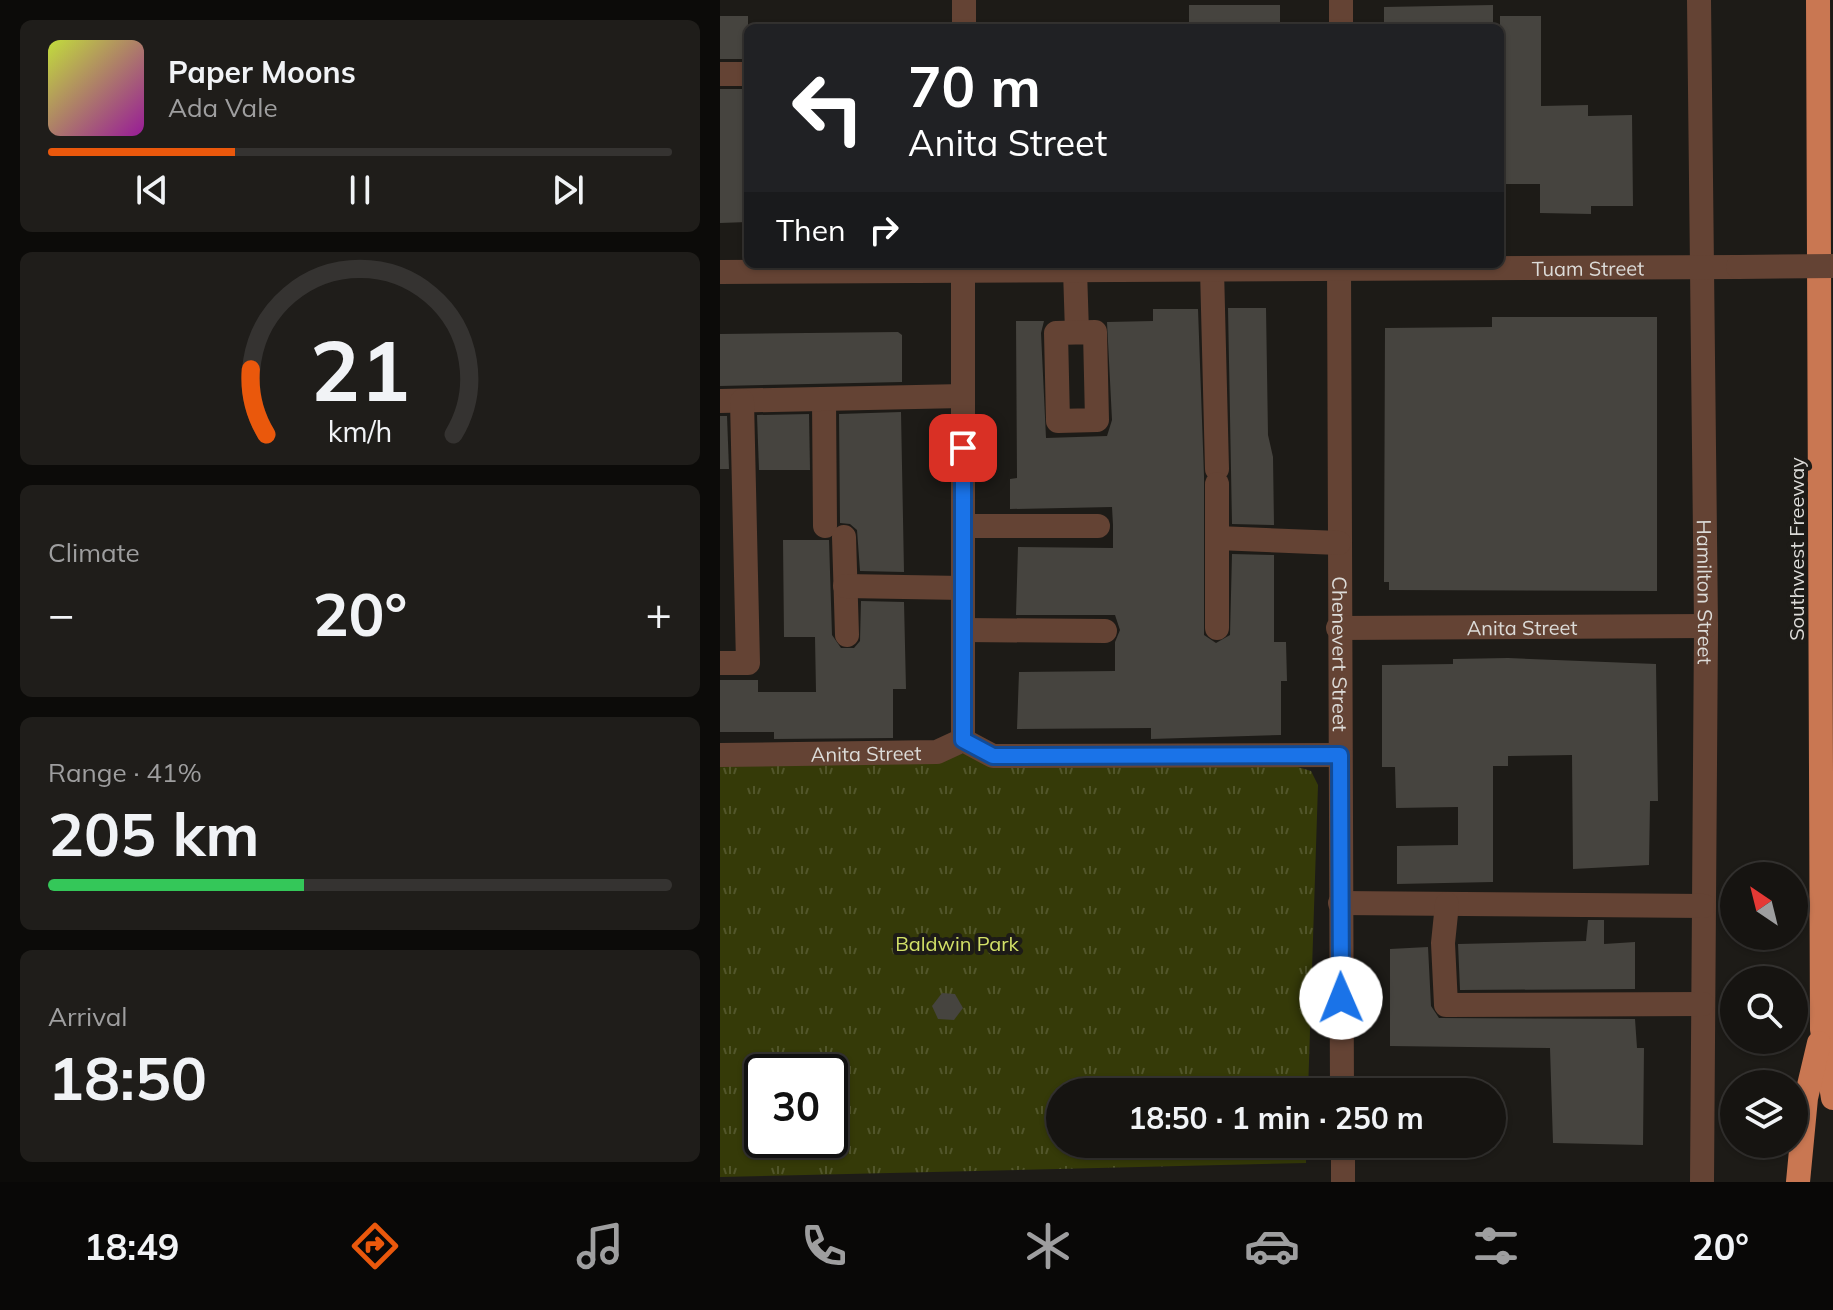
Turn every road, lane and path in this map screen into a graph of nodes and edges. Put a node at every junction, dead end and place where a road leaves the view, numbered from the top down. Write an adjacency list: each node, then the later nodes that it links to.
1 (964, 0): 5 (street)
2 (1341, 0): 6 (street)
3 (1699, 0): 11 (street, Hamilton Street)
4 (1818, 0): 44 (highway, Southwest Freeway)
5 (964, 24)
6 (1341, 24)
7 (720, 74): 8 (street)
8 (744, 74)
9 (1504, 266): 11 (street, Tuam Street)
10 (1833, 266): 11 (street, Tuam Street, bridge)
11 (1703, 267): 30 (street, Hamilton Street)
12 (845, 268): 19 (street, Tuam Street)
13 (963, 268): 21 (street)
14 (1000, 268): 18 (street, Tuam Street)
15 (1132, 268): 18 (street, Tuam Street)
16 (1216, 268): 26 (street)
17 (1339, 268): 27 (street, Chenevert Street)
18 (1075, 270): 20 (street)
19 (720, 272)
20 (1077, 332)
21 (963, 396): 22 (street); 24 (street)
22 (824, 399): 23 (street); 28 (street)
23 (731, 401): 36 (street)
24 (964, 526): 25 (street); 29 (street)
25 (1098, 526)
26 (1217, 538): 27 (street); 31 (street)
27 (1339, 543): 32 (street, Chenevert Street)
28 (845, 586): 29 (street); 35 (street)
29 (963, 588): 33 (street)
30 (1706, 626): 32 (street, Anita Street); 42 (street, Hamilton Street)
31 (1217, 628)
32 (1338, 628): 39 (street, Chenevert Street)
33 (964, 630): 34 (street); 37 (street)
34 (1105, 631)
35 (847, 635)
36 (720, 663)
37 (963, 740): 38 (street, Anita Street); 39 (street)
38 (720, 755)
39 (1340, 755): 40 (street, Chenevert Street)
40 (1340, 903): 41 (street); 45 (street, Chenevert Street)
41 (1447, 904): 42 (street); 43 (street)
42 (1704, 906): 43 (street, Hamilton Street)
43 (1703, 1004): 49 (street, Hamilton Street)
44 (1822, 1029): 46 (highway, Southwest Freeway); 50 (highway)
45 (1342, 1078)
46 (1833, 1098)
47 (1343, 1158): 48 (street)
48 (1343, 1182)
49 (1702, 1182)
50 (1798, 1182)

